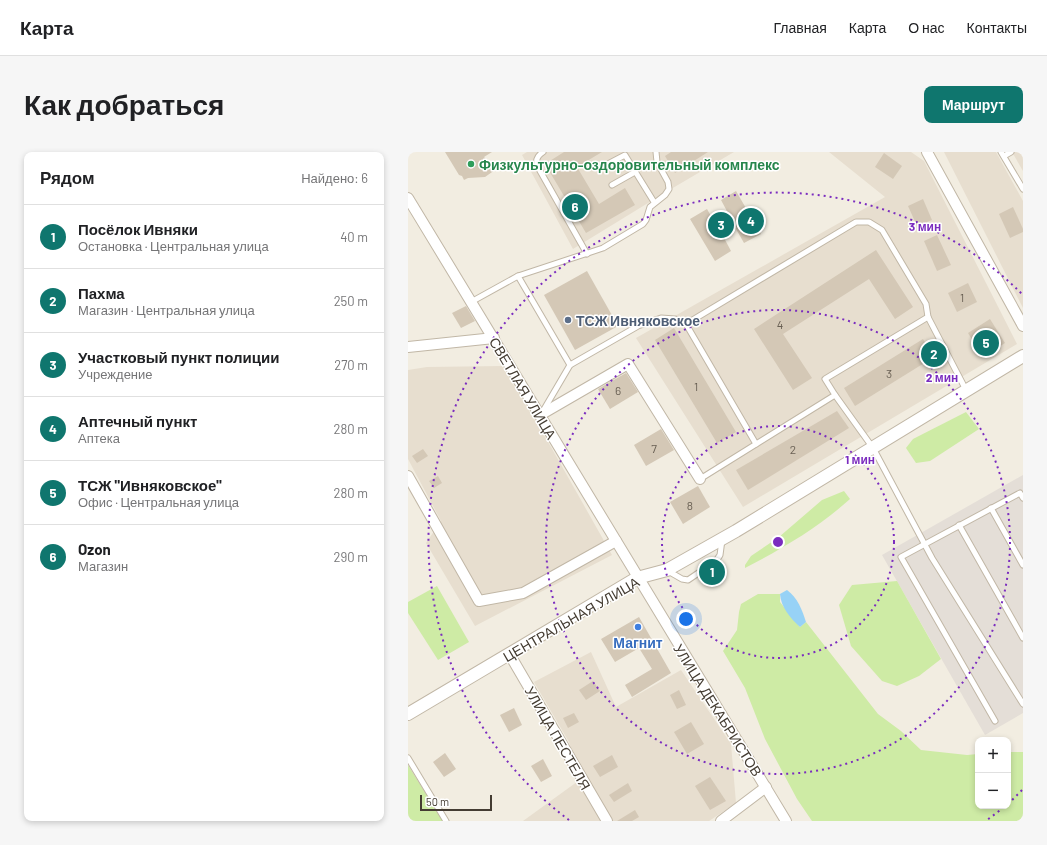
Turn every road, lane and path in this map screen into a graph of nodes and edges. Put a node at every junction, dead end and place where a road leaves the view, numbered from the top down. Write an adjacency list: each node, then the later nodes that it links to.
1 (543, 152): 12 (lane)
2 (656, 152): 11 (lane)
3 (927, 152): 17 (street)
4 (1011, 152): 5 (lane)
5 (1003, 154): 9 (lane)
6 (602, 167): 7 (lane)
7 (635, 172): 8 (lane); 11 (lane)
8 (612, 185)
9 (1023, 189)
10 (408, 198): 14 (street, СВЕТЛАЯ УЛИЦА)
11 (654, 202): 12 (lane)
12 (587, 254): 13 (lane)
13 (518, 276): 14 (lane); 21 (lane)
14 (472, 302): 18 (street, СВЕТЛАЯ УЛИЦА)
15 (928, 317): 16 (lane); 22 (lane); 23 (lane)
16 (686, 324): 21 (lane); 25 (lane)
17 (1023, 326)
18 (494, 338): 19 (street); 24 (street, СВЕТЛАЯ УЛИЦА)
19 (408, 347)
20 (1023, 356): 22 (street, ЦЕНТРАЛЬНАЯ УЛИЦА)
21 (570, 365): 24 (lane)
22 (966, 391): 26 (street, ЦЕНТРАЛЬНАЯ УЛИЦА)
23 (835, 395): 25 (lane); 26 (lane)
24 (540, 415): 28 (street); 33 (street, СВЕТЛАЯ УЛИЦА)
25 (756, 444): 28 (lane)
26 (873, 448): 32 (street, ЦЕНТРАЛЬНАЯ УЛИЦА); 34 (lane)
27 (408, 476): 33 (street)
28 (700, 479)
29 (1023, 498): 30 (lane)
30 (991, 508): 31 (lane); 35 (lane)
31 (959, 525): 34 (lane); 38 (lane)
32 (722, 538): 36 (street, ЦЕНТРАЛЬНАЯ УЛИЦА); 36 (lane)
33 (616, 541): 37 (street, СВЕТЛАЯ УЛИЦА)
34 (924, 544): 40 (lane); 42 (lane)
35 (1023, 566)
36 (667, 570): 37 (street, ЦЕНТРАЛЬНАЯ УЛИЦА)
37 (638, 578): 39 (street, ЦЕНТРАЛЬНАЯ УЛИЦА); 44 (street, УЛИЦА ДЕКАБРИСТОВ)
38 (1023, 638)
39 (510, 655): 41 (street, ЦЕНТРАЛЬНАЯ УЛИЦА); 46 (street, УЛИЦА ПЕСТЕЛЯ)
40 (1023, 704)
41 (408, 714)
42 (995, 721)
43 (408, 758): 45 (lane)
44 (766, 788): 47 (street); 48 (street, УЛИЦА ДЕКАБРИСТОВ)
45 (446, 821)
46 (607, 821)
47 (721, 821)
48 (786, 821)

